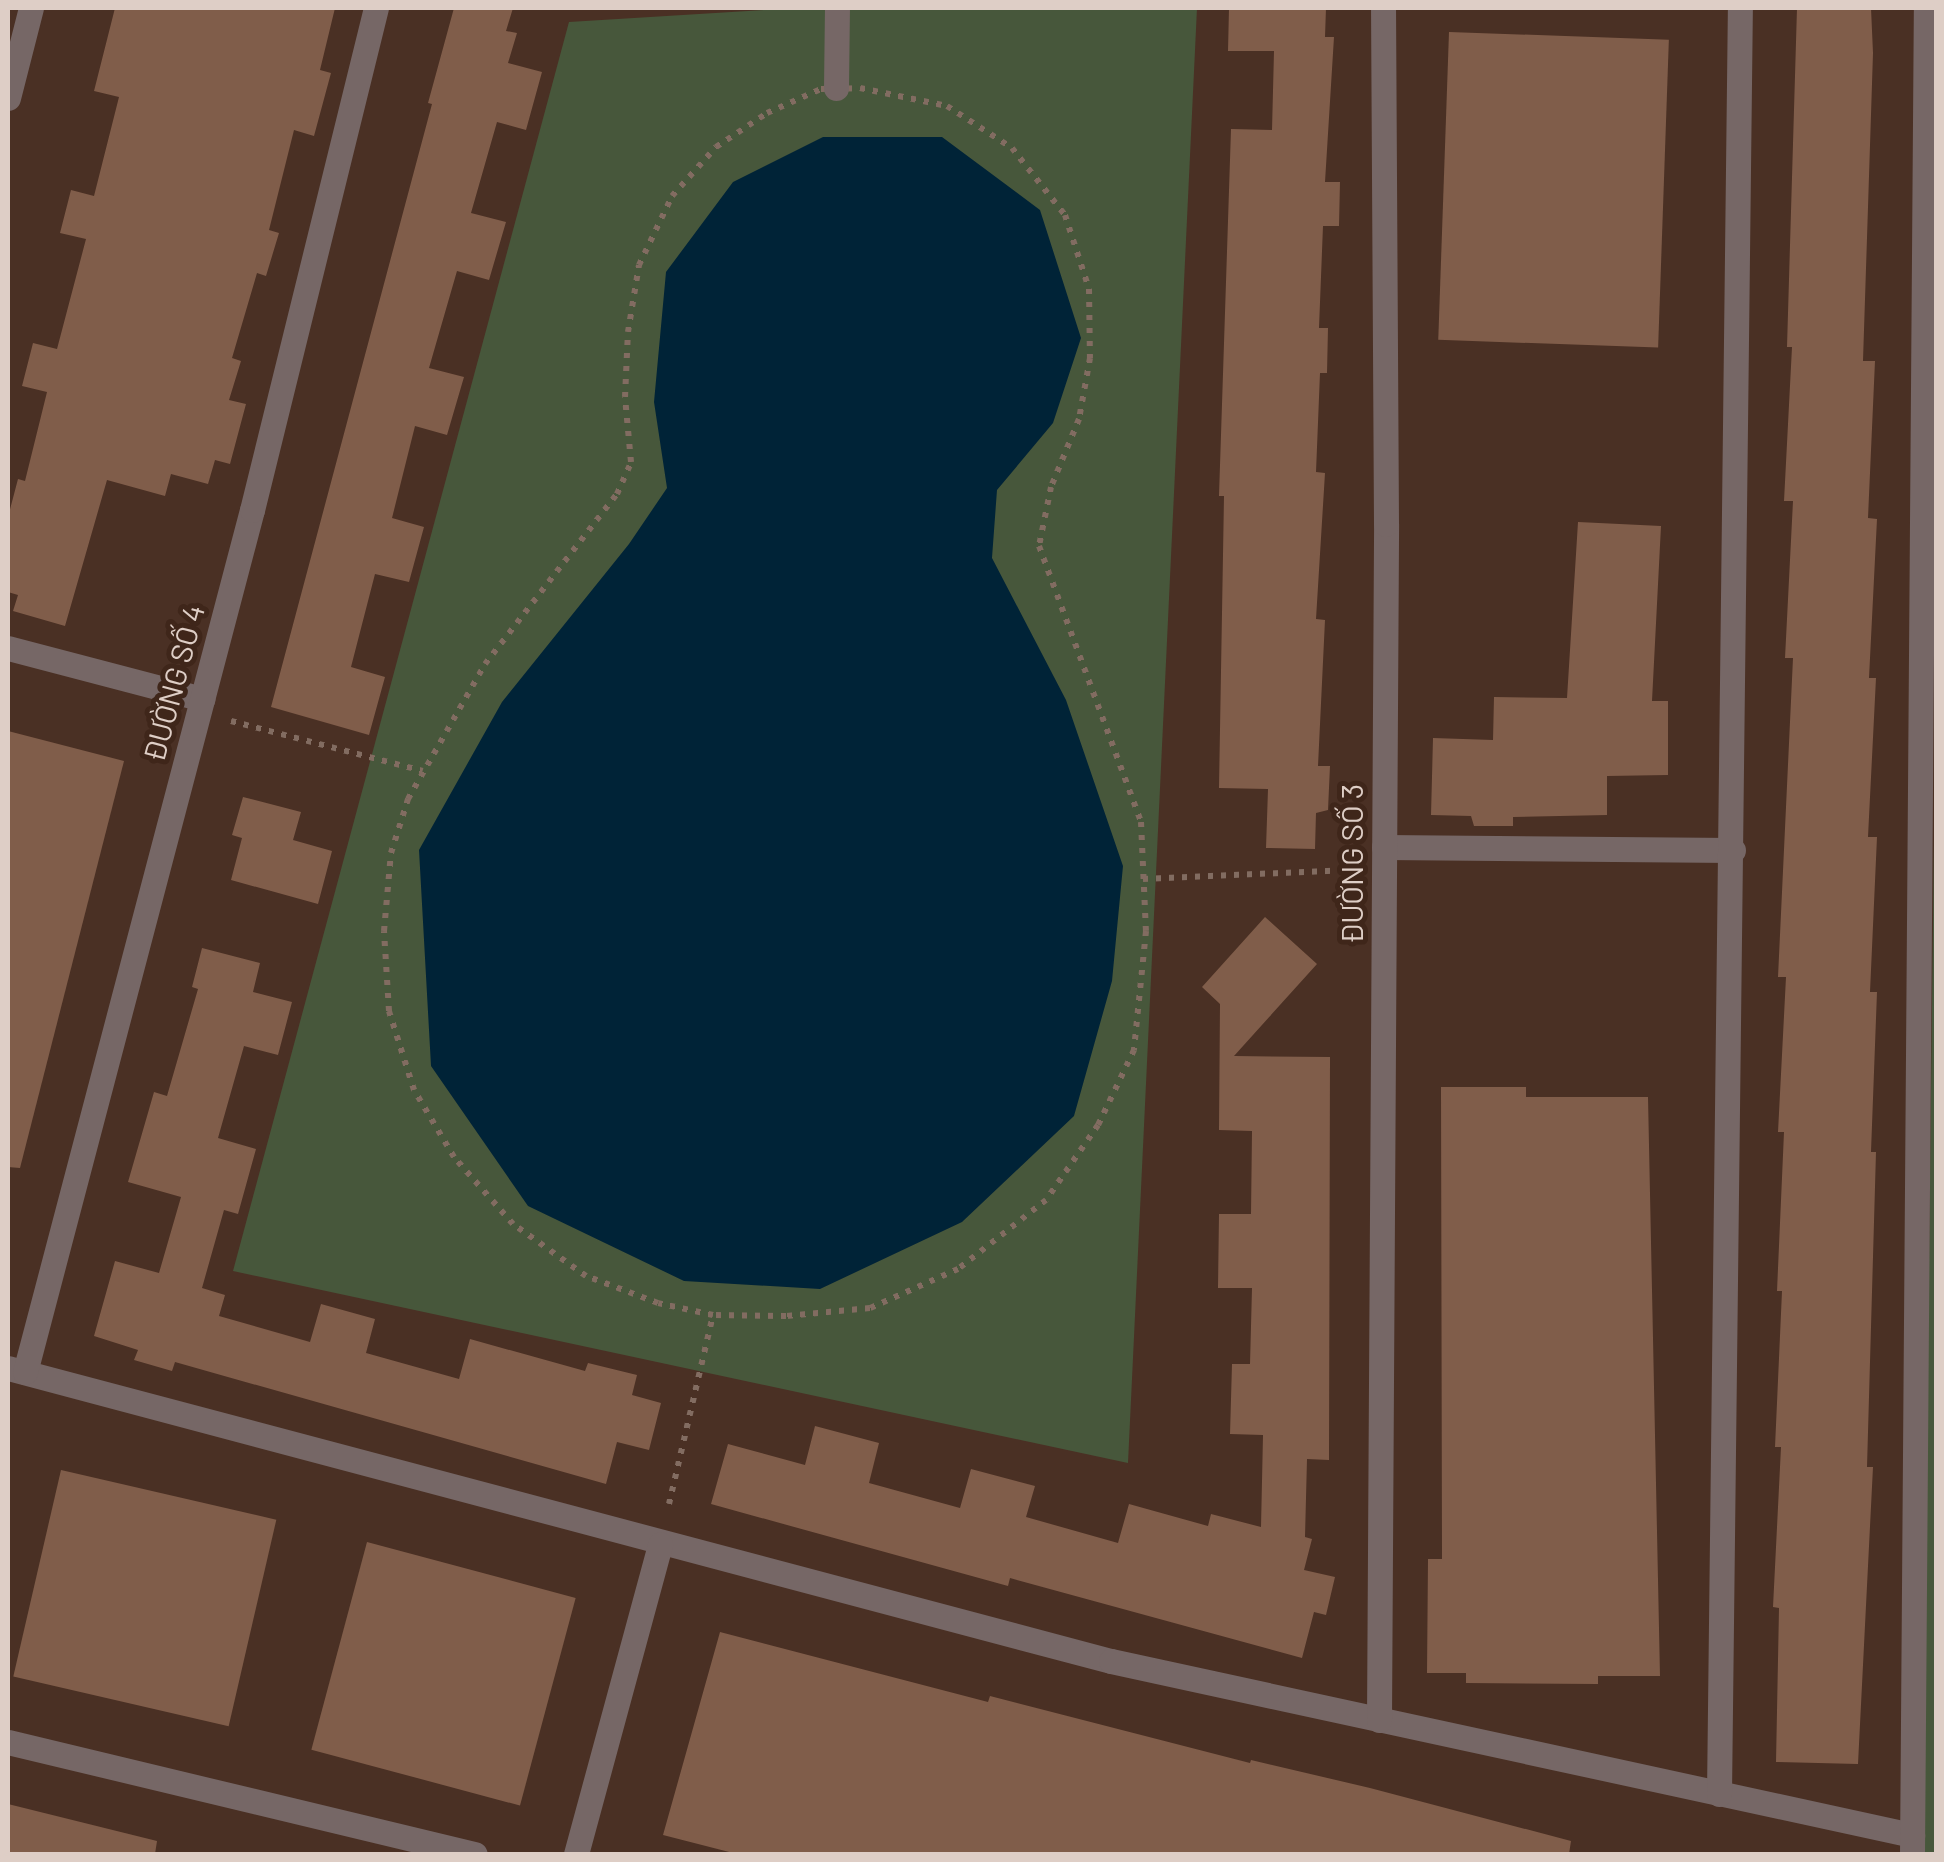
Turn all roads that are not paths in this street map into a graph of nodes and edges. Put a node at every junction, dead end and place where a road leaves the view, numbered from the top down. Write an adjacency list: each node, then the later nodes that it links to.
1 (30, 8): 8 (street)
2 (376, 8): 11 (street, ĐƯỜNG SỐ 4)
3 (837, 8): 7 (street)
4 (1383, 8): 12 (street, ĐƯỜNG SỐ 3)
5 (1740, 8): 13 (street)
6 (1926, 8): 9 (street)
7 (836, 88)
8 (8, 98)
9 (1930, 272): 19 (street)
10 (8, 648): 11 (street)
11 (202, 699): 14 (street, ĐƯỜNG SỐ 4)
12 (1384, 848): 13 (street); 16 (street, ĐƯỜNG SỐ 3)
13 (1733, 850): 18 (street)
14 (16, 1370): 15 (street)
15 (660, 1544): 16 (street); 21 (street)
16 (1379, 1720): 18 (street)
17 (8, 1742): 20 (street)
18 (1720, 1794): 19 (street)
19 (1912, 1845)
20 (475, 1854)
21 (576, 1854)

